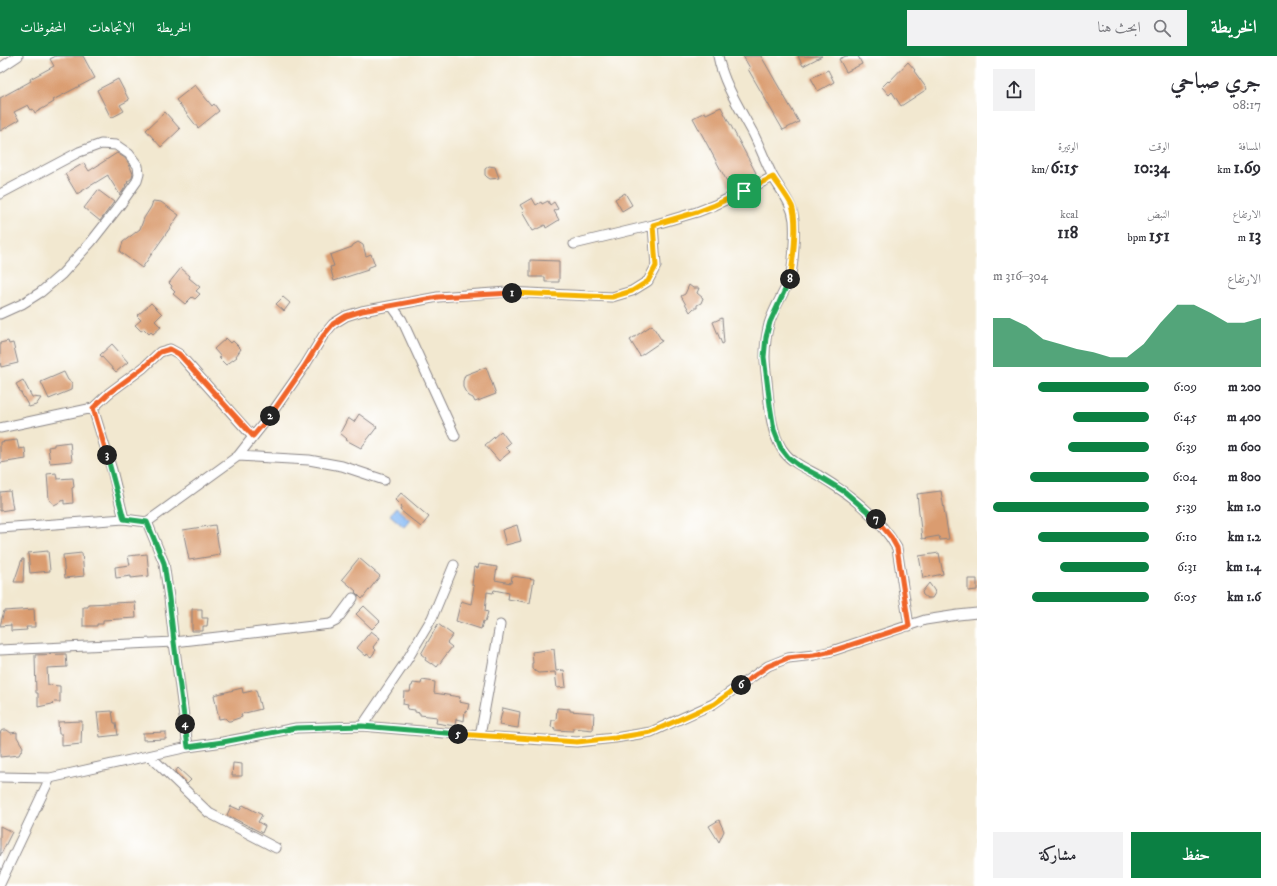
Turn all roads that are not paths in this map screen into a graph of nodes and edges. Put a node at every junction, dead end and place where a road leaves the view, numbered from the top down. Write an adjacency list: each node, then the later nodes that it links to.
1 (18, 56): 3 (street)
2 (718, 56): 4 (street)
3 (0, 68)
4 (773, 177): 6 (street); 23 (street)
5 (0, 194): 9 (street)
6 (653, 225): 7 (street); 8 (street)
7 (574, 244)
8 (392, 306): 12 (street); 13 (street)
9 (0, 314)
10 (93, 408): 11 (street); 12 (street); 16 (street)
11 (0, 428)
12 (253, 436): 14 (street)
13 (455, 436)
14 (238, 456): 15 (street); 17 (street)
15 (384, 480)
16 (124, 519): 17 (street); 18 (street)
17 (147, 522): 24 (street)
18 (0, 528)
19 (454, 565): 26 (street)
20 (353, 598): 24 (street)
21 (977, 613): 23 (street)
22 (500, 625): 27 (street)
23 (909, 626): 27 (street)
24 (174, 642): 25 (street); 28 (street)
25 (0, 650)
26 (362, 726): 27 (street); 28 (street)
27 (480, 736)
28 (188, 747): 29 (street)
29 (150, 756): 31 (street); 32 (street)
30 (0, 777): 31 (street)
31 (50, 778): 33 (street)
32 (276, 848)
33 (0, 884)

